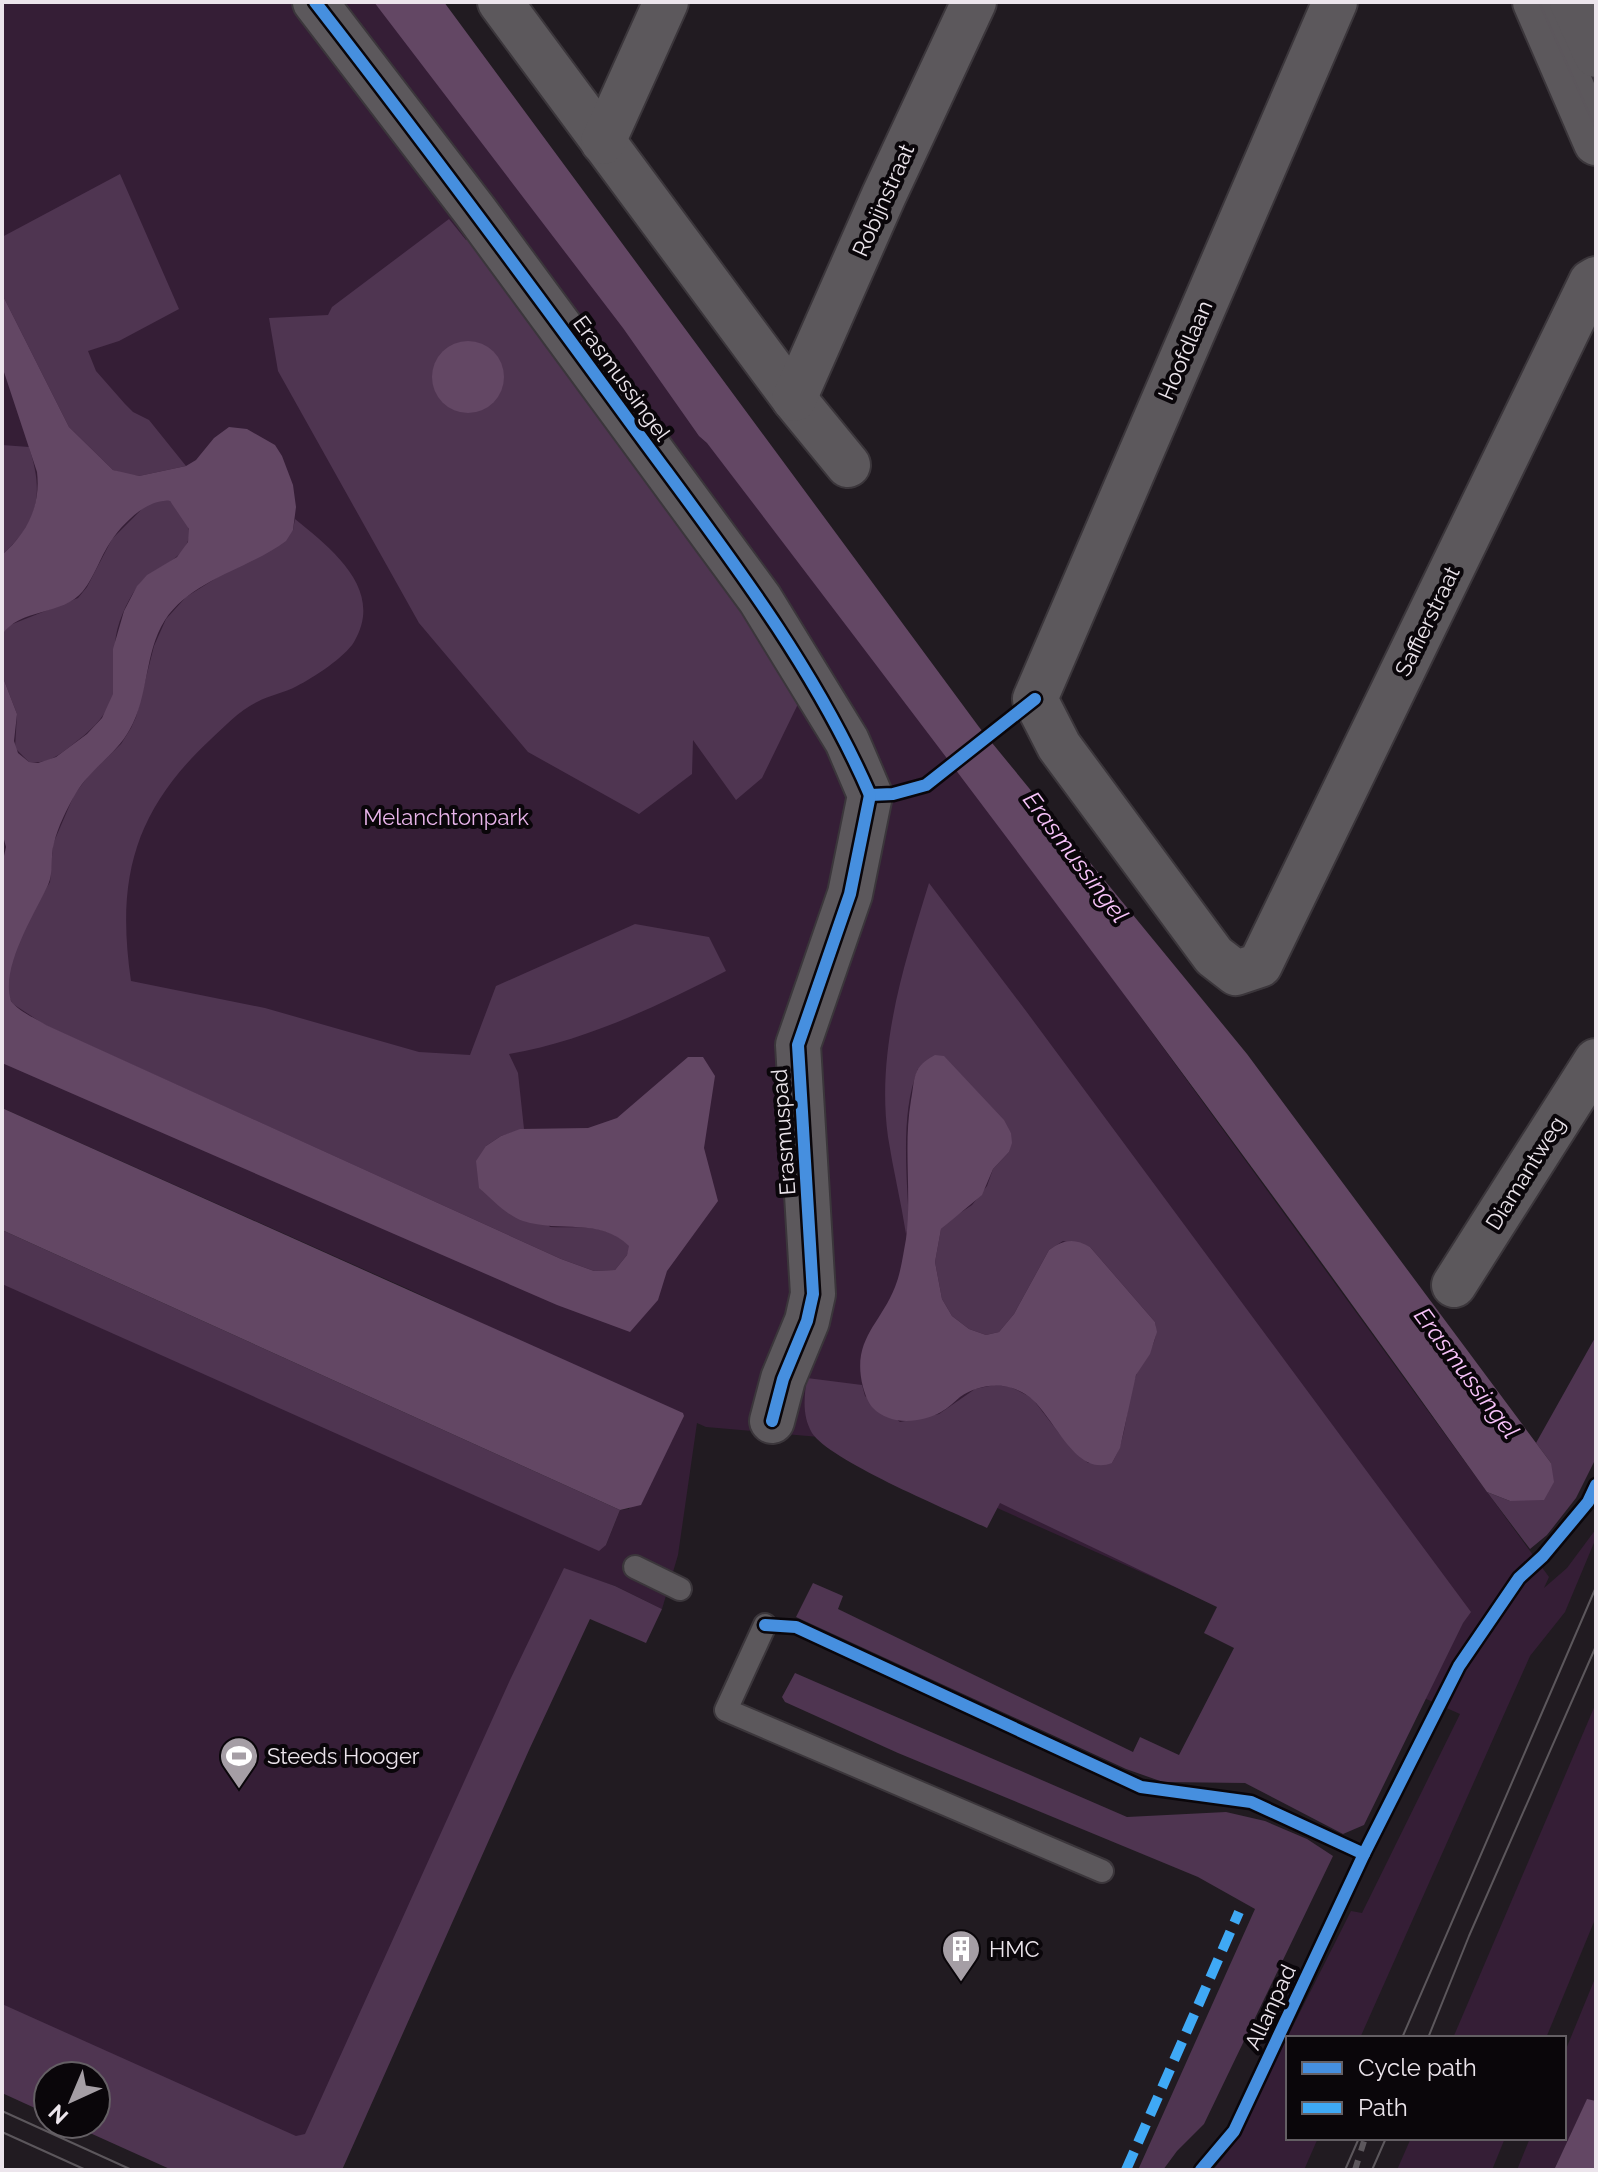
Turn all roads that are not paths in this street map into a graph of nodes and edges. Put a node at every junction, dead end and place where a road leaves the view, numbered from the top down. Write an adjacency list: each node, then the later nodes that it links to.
1 (315, 2): 14 (street, Erasmussingel)
2 (500, 2): 9 (street)
3 (666, 2): 9 (street)
4 (974, 2): 12 (street, Robijnstraat)
5 (1335, 2): 15 (street, Hoofdlaan)
6 (1535, 2): 10 (street)
7 (1572, 2): 8 (street)
8 (1596, 55)
9 (603, 142): 12 (street)
10 (1596, 143)
11 (1596, 279): 15 (street, Saffierstraat)
12 (794, 399): 13 (street)
13 (848, 465)
14 (870, 795): 18 (street, Erasmuspad)
15 (1260, 965)
16 (1596, 1061): 17 (street, Diamantweg)
17 (1454, 1285)
18 (772, 1421)
19 (635, 1567): 20 (lane)
20 (680, 1589)
21 (765, 1625): 22 (lane)
22 (1102, 1871)

